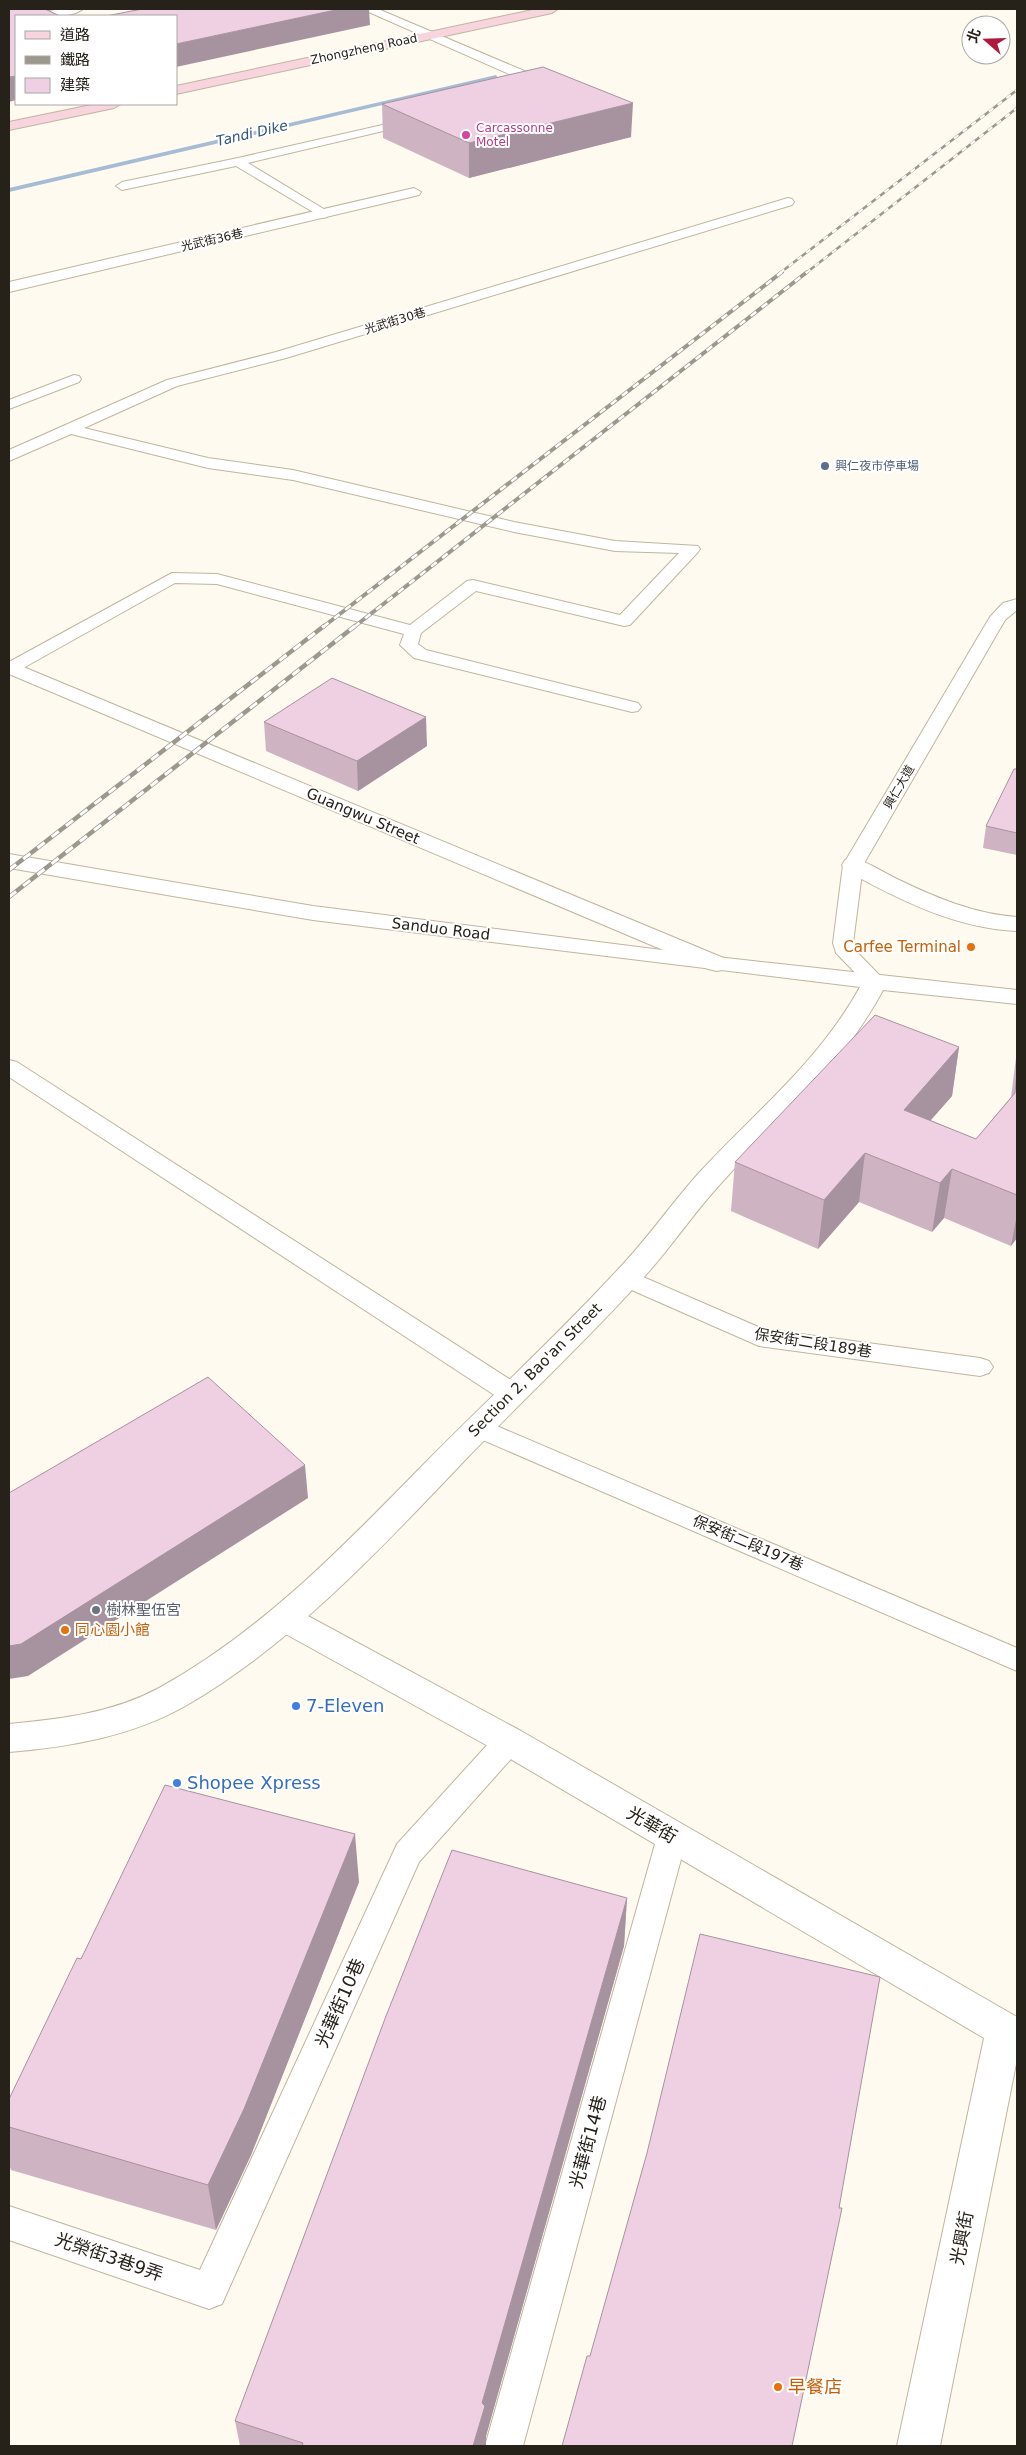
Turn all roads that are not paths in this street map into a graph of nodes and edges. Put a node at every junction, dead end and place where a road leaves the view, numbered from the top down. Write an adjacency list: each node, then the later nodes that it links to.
1 (78, 9): 5 (lane)
2 (368, 9): 8 (street)
3 (503, 9): 6 (main road)
4 (552, 9): 6 (main road, Zhongzheng Road)
5 (43, 15)
6 (520, 16): 10 (main road, Zhongzheng Road)
7 (426, 19): 8 (main road, Zhongzheng Road)
8 (404, 24): 9 (main road, Zhongzheng Road); 10 (street)
9 (381, 29)
10 (429, 35): 11 (main road, Zhongzheng Road); 12 (street)
11 (178, 90)
12 (558, 90): 13 (lane)
13 (535, 93)
14 (109, 105): 16 (main road)
15 (430, 117): 17 (lane)
16 (9, 126)
17 (238, 162): 18 (lane); 21 (lane)
18 (122, 186)
19 (414, 192): 21 (street, 光武街36巷)
20 (788, 202): 25 (lane, 光武街30巷)
21 (323, 214): 22 (street, 光武街36巷)
22 (9, 287)
23 (74, 379): 24 (lane)
24 (9, 405)
25 (71, 428): 26 (lane, 光武街30巷); 28 (lane)
26 (9, 456)
27 (1017, 604): 32 (lane, 興仁大道)
28 (413, 632): 29 (lane); 30 (lane)
29 (10, 667): 34 (street, Guangwu Street)
30 (632, 707)
31 (9, 861): 34 (street, Sanduo Road)
32 (853, 865): 33 (street); 35 (lane, 興仁大道)
33 (1017, 924)
34 (717, 964): 35 (street, Sanduo Road)
35 (875, 982): 36 (street); 38 (street, Section 2, Bao'an Street)
36 (1017, 998)
37 (9, 1067): 40 (lane)
38 (627, 1278): 39 (lane, 保安街二段189巷); 40 (street, Section 2, Bao'an Street)
39 (980, 1367)
40 (511, 1392): 41 (street, Section 2, Bao'an Street)
41 (478, 1427): 42 (street, Section 2, Bao'an Street); 43 (lane, 保安街二段197巷)
42 (284, 1618): 44 (street, Section 2, Bao'an Street); 45 (street, 光華街)
43 (1017, 1660)
44 (9, 1738)
45 (509, 1740): 46 (street, 光華街); 49 (lane, 光華街10巷)
46 (672, 1837): 47 (street, 光華街); 50 (lane, 光華街14巷)
47 (1011, 2033): 51 (street, 光興街)
48 (9, 2223): 49 (lane, 光榮街3巷9弄)
49 (209, 2291)
50 (504, 2446)
51 (919, 2446)

